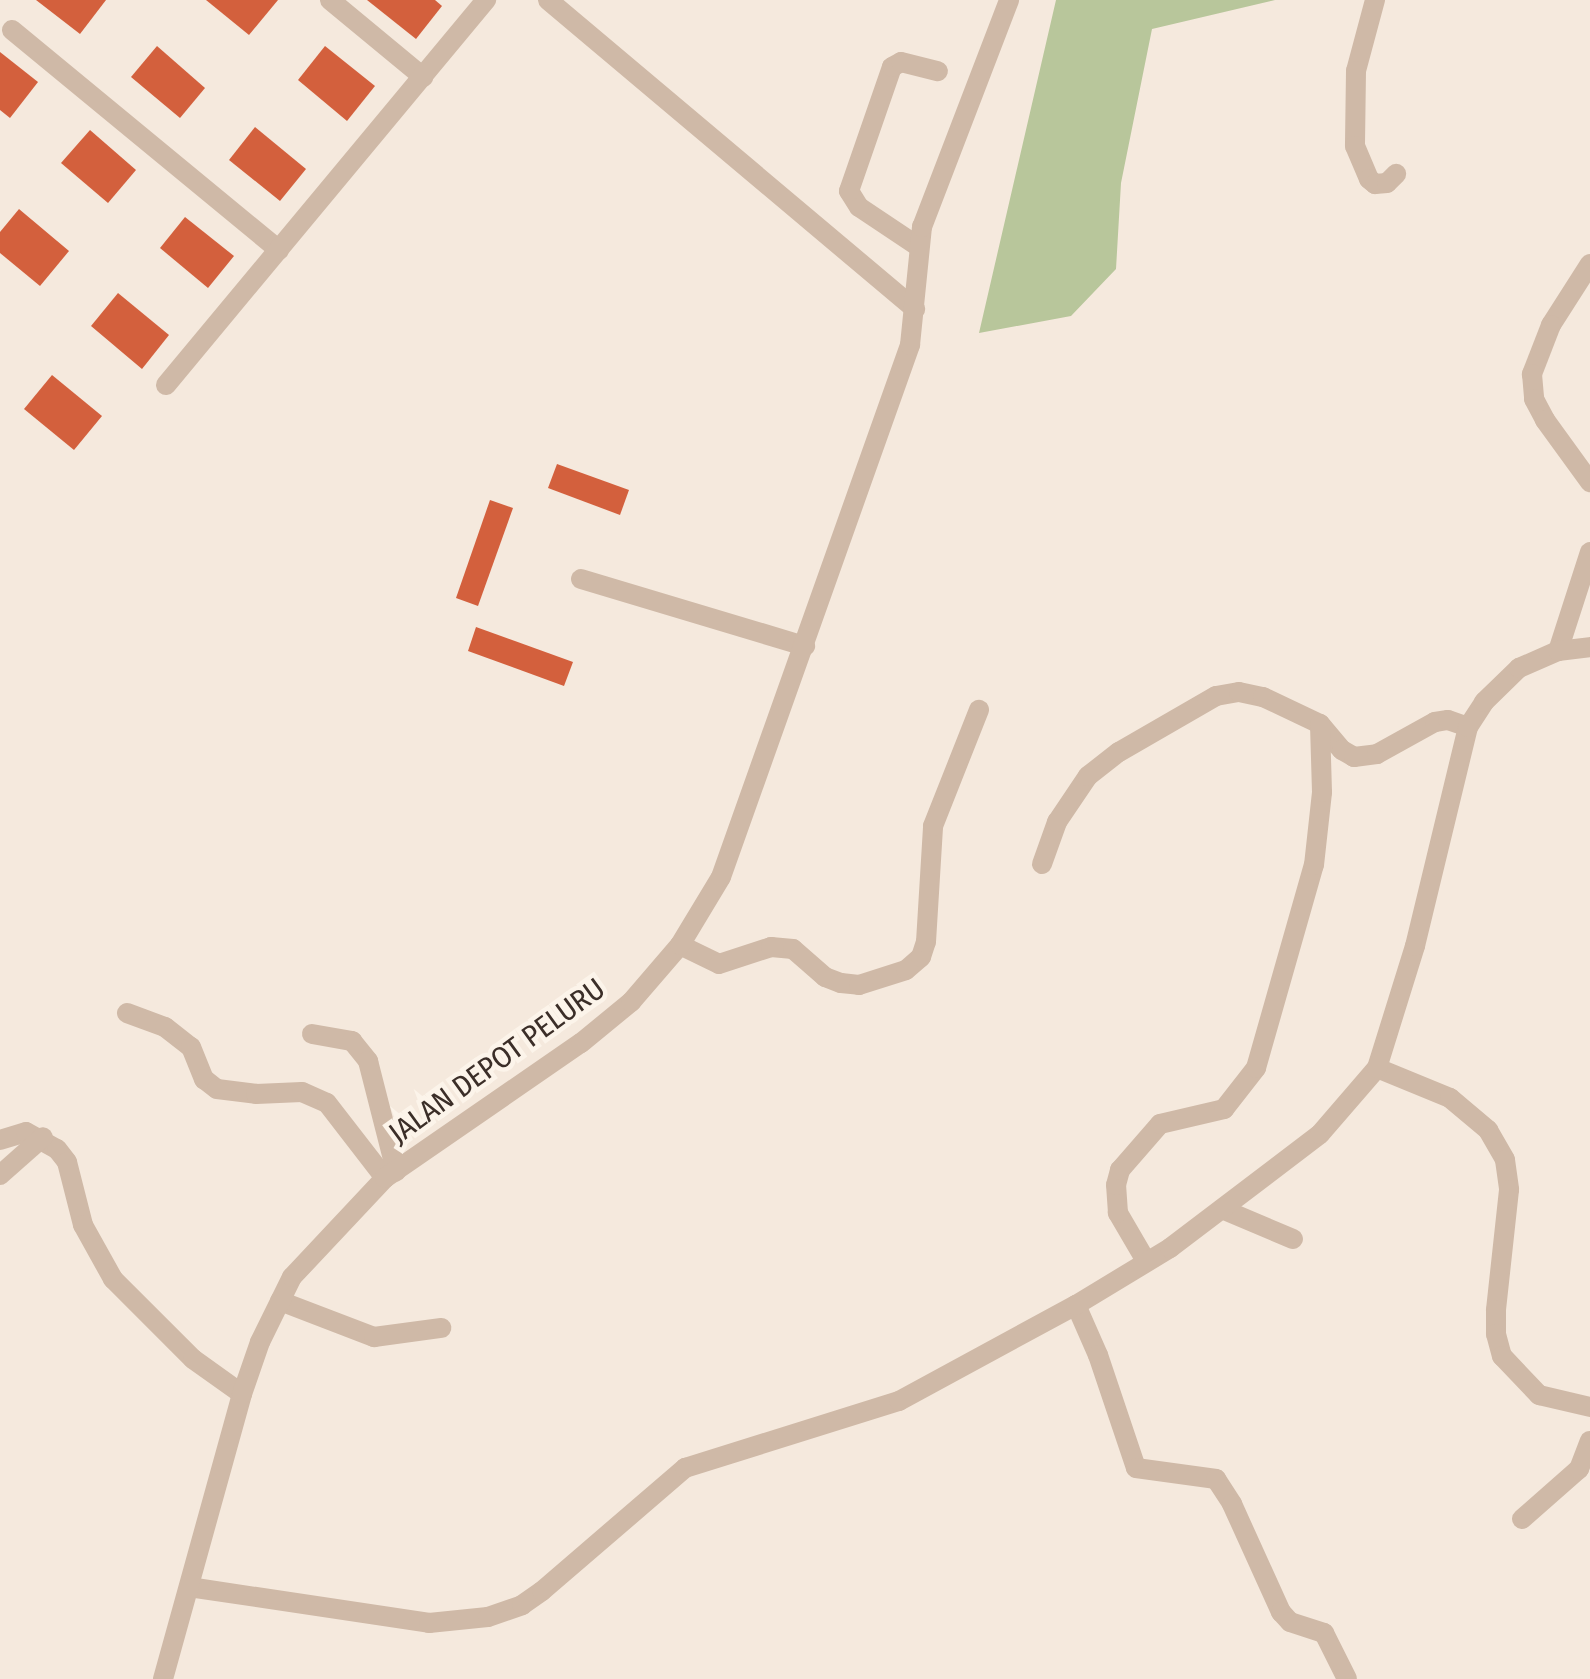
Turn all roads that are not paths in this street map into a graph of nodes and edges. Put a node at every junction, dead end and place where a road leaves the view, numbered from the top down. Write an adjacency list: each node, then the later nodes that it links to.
1 (330, 0): 8 (street)
2 (486, 0): 8 (street)
3 (548, 0): 13 (street)
4 (1010, 0): 10 (street, JALAN DEPOT PELURU)
5 (1375, 0): 9 (street)
6 (12, 30): 11 (street)
7 (938, 72): 10 (street)
8 (423, 76): 11 (street)
9 (1396, 174)
10 (918, 247): 13 (street, JALAN DEPOT PELURU)
11 (279, 250): 14 (street)
12 (1590, 264): 15 (street)
13 (915, 309): 18 (street, JALAN DEPOT PELURU)
14 (166, 385)
15 (1590, 482)
16 (1590, 552): 20 (street)
17 (581, 579): 18 (street)
18 (805, 646): 25 (street, JALAN DEPOT PELURU)
19 (1590, 647): 20 (street)
20 (1558, 651): 23 (street)
21 (978, 710): 25 (street)
22 (1320, 724): 23 (street); 24 (street); 35 (street)
23 (1468, 726): 28 (street)
24 (1042, 864)
25 (680, 945): 32 (street, JALAN DEPOT PELURU)
26 (127, 1013): 32 (street)
27 (312, 1034): 32 (street)
28 (1377, 1068): 33 (street); 40 (street)
29 (43, 1138): 30 (street); 31 (street); 39 (street)
30 (0, 1140)
31 (0, 1174)
32 (390, 1174): 36 (street, JALAN DEPOT PELURU)
33 (1222, 1209): 34 (street); 35 (street)
34 (1294, 1239)
35 (1146, 1261): 37 (street)
36 (280, 1300): 38 (street); 39 (street, JALAN DEPOT PELURU)
37 (1076, 1305): 43 (street); 45 (street)
38 (441, 1328)
39 (242, 1394): 43 (street, JALAN DEPOT PELURU)
40 (1587, 1406): 41 (street)
41 (1590, 1438): 42 (street)
42 (1522, 1518)
43 (189, 1587): 44 (street, JALAN DEPOT PELURU)
44 (163, 1679)
45 (1347, 1679)

